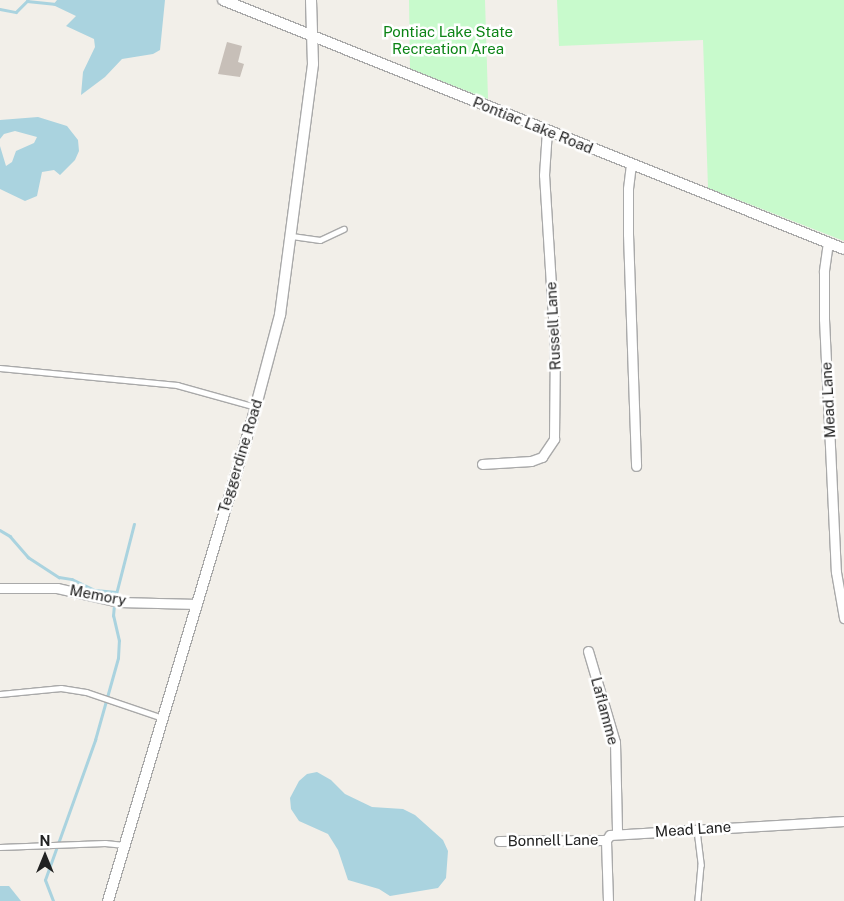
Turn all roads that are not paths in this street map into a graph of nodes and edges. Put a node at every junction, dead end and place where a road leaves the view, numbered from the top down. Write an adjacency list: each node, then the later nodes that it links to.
1 (223, 0): 3 (street, Pontiac Lake Road)
2 (311, 0): 3 (street, Teggerdine Road)
3 (312, 33): 4 (street, Pontiac Lake Road); 7 (street, Teggerdine Road)
4 (547, 130): 5 (street, Pontiac Lake Road); 12 (street, Russell Lane)
5 (631, 164): 8 (street, Pontiac Lake Road); 13 (street)
6 (344, 229): 7 (lane)
7 (292, 236): 11 (street, Teggerdine Road)
8 (828, 242): 9 (street, Pontiac Lake Road); 16 (street, Mead Lane)
9 (844, 249)
10 (0, 368): 11 (lane)
11 (256, 407): 15 (street, Teggerdine Road)
12 (482, 464)
13 (636, 466)
14 (0, 588): 15 (street, Memory)
15 (196, 604): 19 (street, Teggerdine Road)
16 (844, 618)
17 (588, 651): 22 (street, Laflamme)
18 (0, 694): 19 (lane)
19 (164, 718): 25 (street, Teggerdine Road)
20 (844, 821): 21 (street, Mead Lane)
21 (697, 828): 22 (street, Mead Lane); 29 (lane)
22 (617, 833): 23 (street, Mead Lane)
23 (606, 840): 24 (street, Bonnell Lane); 28 (street)
24 (500, 841)
25 (125, 846): 26 (lane); 27 (street, Teggerdine Road)
26 (0, 847)
27 (108, 901)
28 (608, 901)
29 (698, 901)

